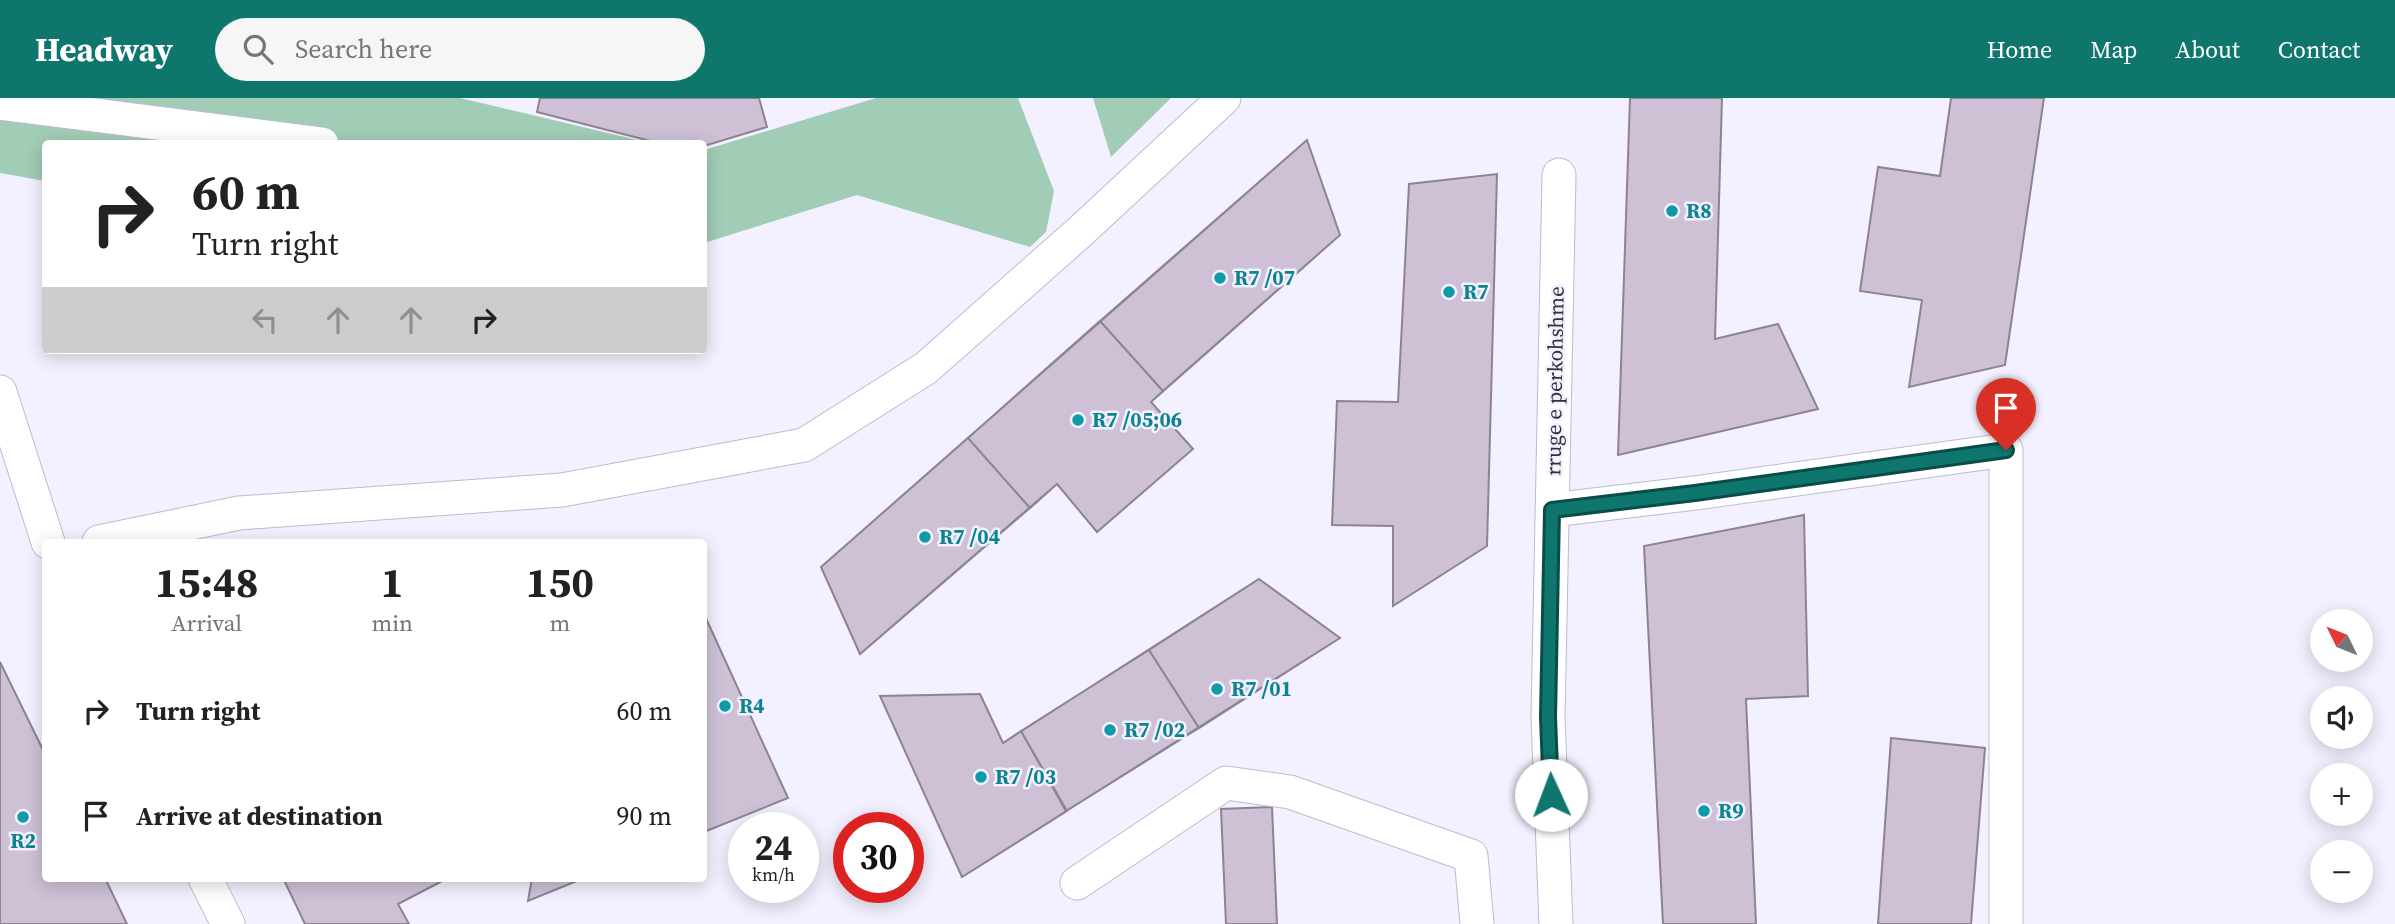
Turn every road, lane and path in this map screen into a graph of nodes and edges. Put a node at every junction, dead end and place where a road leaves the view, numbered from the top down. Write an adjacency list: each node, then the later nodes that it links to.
1 (1224, 98): 8 (street)
2 (0, 103): 3 (street)
3 (291, 140)
4 (1559, 175): 6 (street, rruge e perkohshme)
5 (0, 392): 7 (street)
6 (1552, 510): 13 (street, rruge e perkohshme); 14 (street)
7 (47, 539)
8 (113, 539)
9 (207, 882): 11 (street)
10 (1077, 883): 12 (street)
11 (229, 924)
12 (1477, 924)
13 (1556, 924)
14 (2006, 924)

